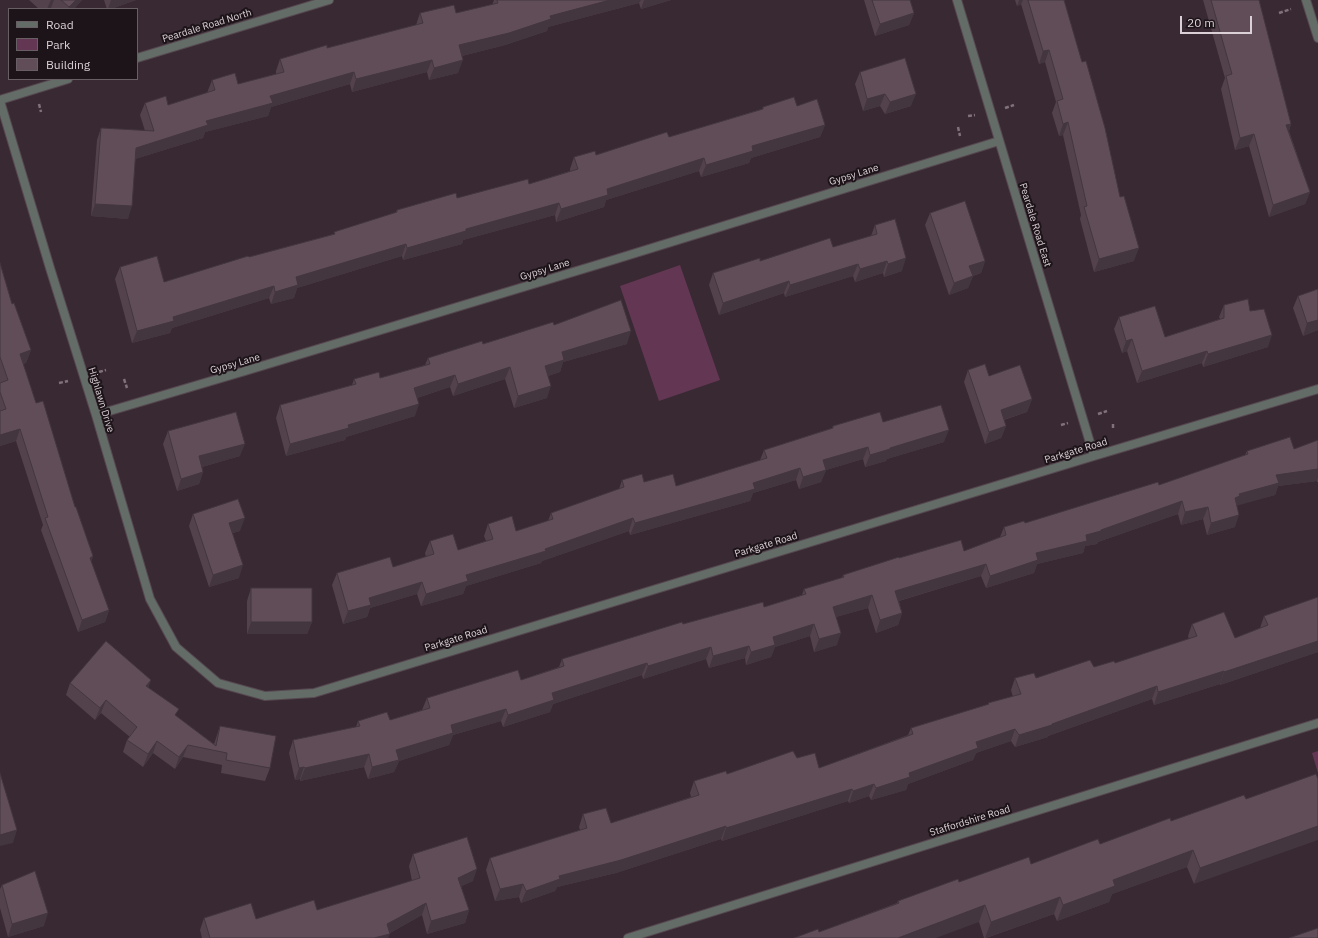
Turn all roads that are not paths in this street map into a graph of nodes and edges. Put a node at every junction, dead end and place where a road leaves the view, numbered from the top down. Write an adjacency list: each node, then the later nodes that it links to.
1 (329, 0): 5 (street, Peardale Road North)
2 (957, 0): 8 (street, Peardale Road East)
3 (1306, 0): 4 (street)
4 (1318, 38)
5 (138, 58)
6 (65, 80): 7 (street)
7 (0, 100): 10 (street, Highlawn Drive)
8 (999, 141): 10 (street, Gypsy Lane); 11 (street, Peardale Road East)
9 (1318, 389): 11 (street, Parkgate Road)
10 (96, 415): 12 (street, Highlawn Drive)
11 (1094, 456): 12 (street, Parkgate Road)
12 (218, 683)
13 (1318, 724): 14 (street, Staffordshire Road)
14 (628, 938)

